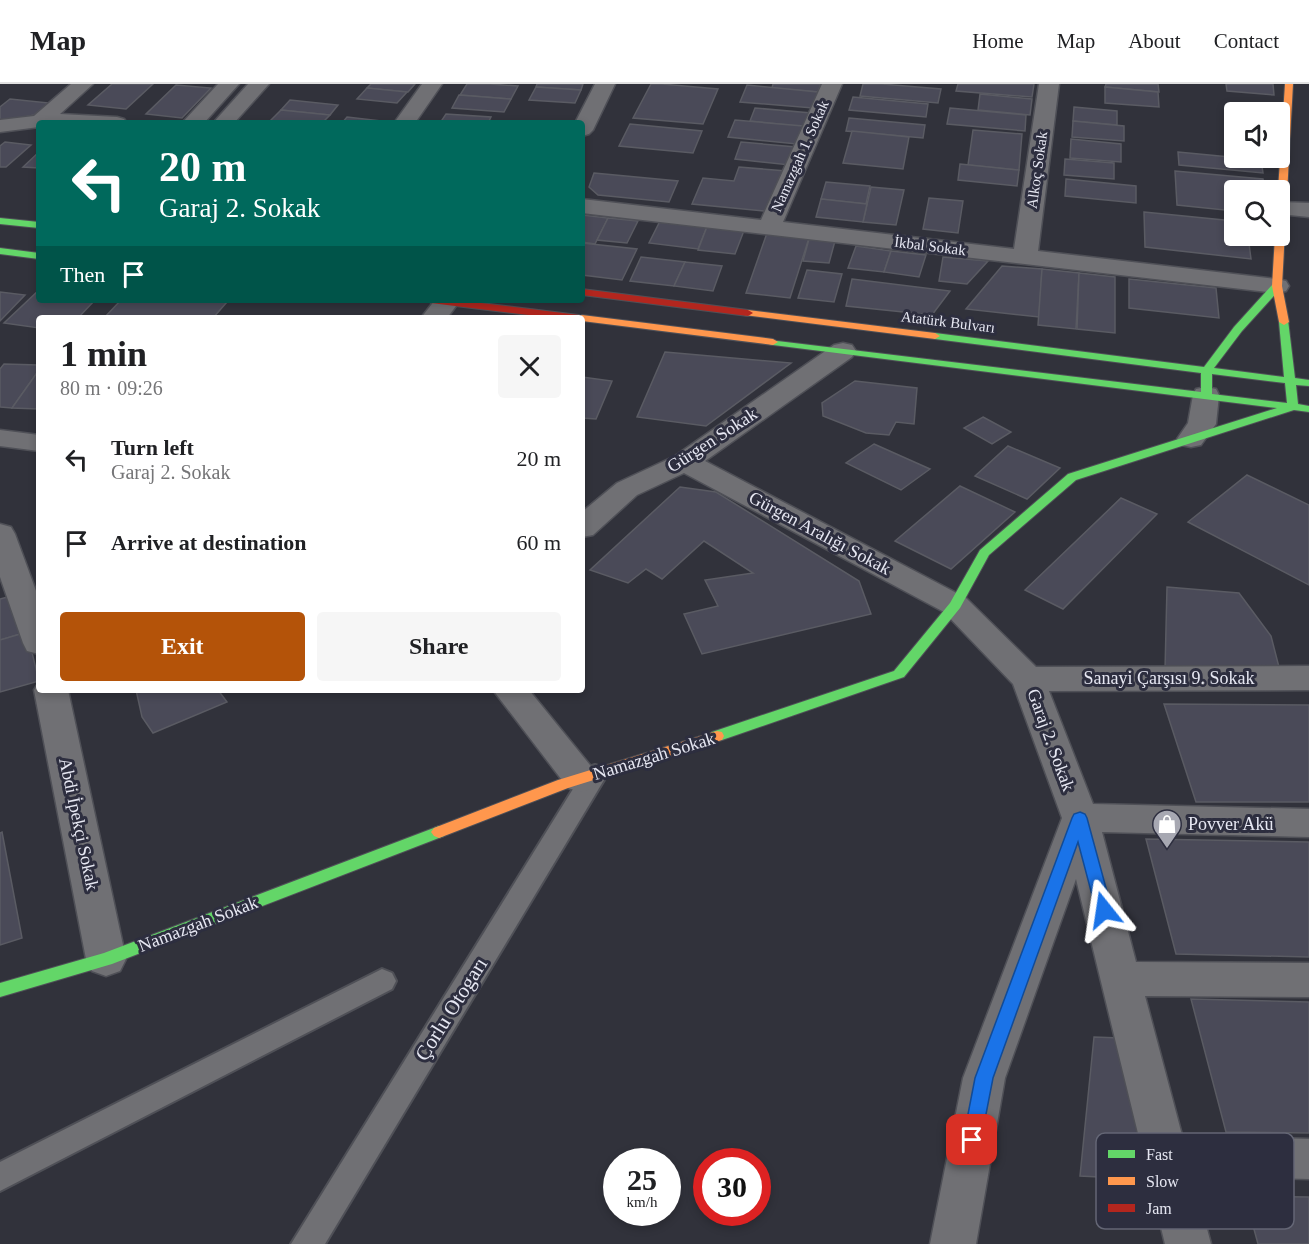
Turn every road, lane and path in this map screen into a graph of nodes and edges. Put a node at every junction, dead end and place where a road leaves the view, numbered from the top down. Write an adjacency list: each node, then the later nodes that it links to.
1 (83, 84): 9 (street)
2 (229, 84): 10 (street)
3 (259, 84): 11 (street)
4 (432, 84): 12 (street)
5 (605, 84): 14 (street)
6 (832, 84): 22 (street, Namazgah 1. Sokak)
7 (1049, 84): 26 (street, Alkoç Sokak)
8 (1289, 84): 16 (street)
9 (41, 120)
10 (195, 120)
11 (226, 120)
12 (406, 120)
13 (36, 122): 15 (street)
14 (585, 124)
15 (0, 126)
16 (1283, 180)
17 (585, 206): 22 (street, İkbal Sokak)
18 (1290, 209): 19 (street)
19 (1309, 210)
20 (0, 221): 21 (street)
21 (36, 225)
22 (769, 227): 26 (street, İkbal Sokak)
23 (1279, 246): 27 (street)
24 (0, 251): 25 (street)
25 (36, 256)
26 (1025, 257): 27 (street, İkbal Sokak)
27 (1277, 286): 33 (street); 34 (street)
28 (585, 292): 34 (street, Atatürk Bulvarı)
29 (437, 307): 30 (street, Atatürk Bulvarı)
30 (541, 315)
31 (585, 319): 32 (street, Atatürk Bulvarı)
32 (843, 351): 34 (street, Atatürk Bulvarı); 41 (street, Gürgen Sokak)
33 (1290, 380): 34 (street, Atatürk Bulvarı); 35 (street, Atatürk Bulvarı); 36 (street)
34 (1207, 382): 36 (street, Atatürk Bulvarı); 39 (street)
35 (1309, 383)
36 (1293, 406): 37 (street, Atatürk Bulvarı); 39 (street, Namazgah Sokak)
37 (1309, 409)
38 (0, 438): 40 (street)
39 (1191, 439): 44 (street, Namazgah Sokak)
40 (36, 443)
41 (685, 462): 42 (street, Gürgen Sokak); 44 (street, Gürgen Aralığı Sokak)
42 (585, 525)
43 (0, 534): 45 (street)
44 (955, 605): 47 (street, Garaj 2. Sokak); 50 (street, Namazgah Sokak)
45 (36, 635)
46 (1309, 678): 47 (street, Sanayi Çarşısı 9. Sokak)
47 (1028, 679): 51 (street, Garaj 2. Sokak)
48 (52, 693): 53 (street, Abdi İpekçi Sokak)
49 (513, 693): 50 (street)
50 (588, 777): 53 (street, Namazgah Sokak); 63 (lane, Çorlu Otogarı)
51 (1080, 818): 52 (street); 54 (street, Garaj 2. Sokak); 64 (street)
52 (1309, 823)
53 (106, 959): 57 (street, Namazgah Sokak)
54 (1122, 979): 55 (street); 58 (street, Garaj 2. Sokak)
55 (1309, 980)
56 (382, 981): 61 (lane)
57 (0, 990)
58 (1160, 1133)
59 (1294, 1159): 60 (street)
60 (1309, 1159)
61 (0, 1178)
62 (1184, 1229): 65 (street, Garaj 2. Sokak)
63 (307, 1244)
64 (953, 1244)
65 (1188, 1244)

